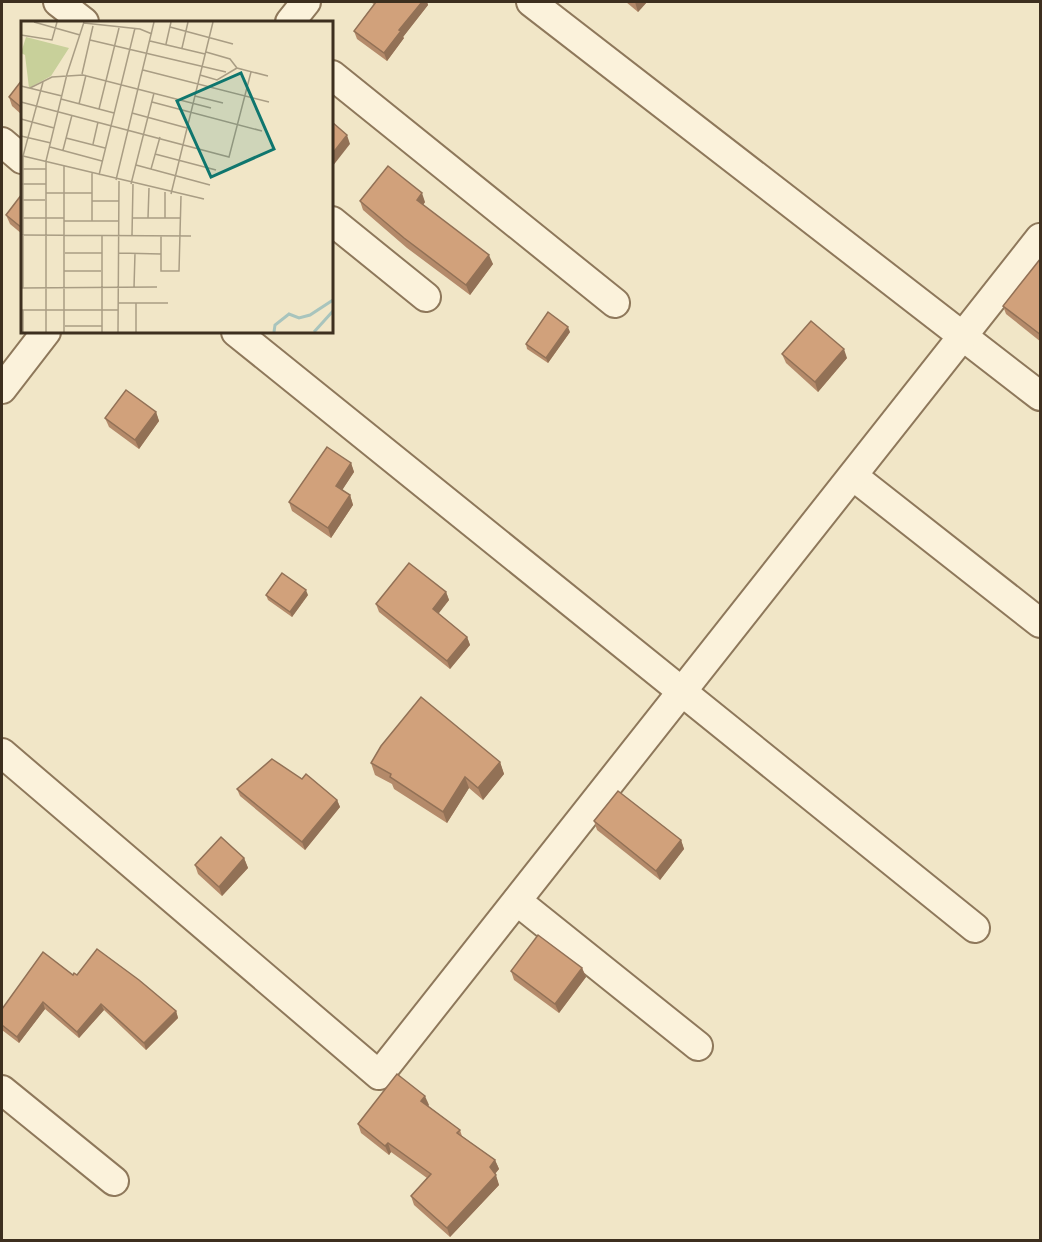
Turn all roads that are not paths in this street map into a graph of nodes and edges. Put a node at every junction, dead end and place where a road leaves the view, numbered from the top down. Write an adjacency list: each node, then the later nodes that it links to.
1 (58, 2): 4 (street)
2 (306, 2): 5 (street)
3 (531, 2): 15 (street)
4 (83, 21)
5 (291, 21)
6 (333, 76): 12 (street)
7 (2, 142): 8 (street)
8 (21, 158)
9 (333, 223): 11 (street)
10 (1041, 238): 15 (street)
11 (426, 297)
12 (615, 303)
13 (45, 333): 16 (street)
14 (237, 333): 20 (street)
15 (963, 337): 17 (street); 18 (street)
16 (2, 389)
17 (1041, 396)
18 (853, 476): 19 (street); 20 (street)
19 (1041, 623)
20 (682, 692): 22 (street); 23 (street)
21 (2, 753): 22 (street)
22 (517, 902): 24 (street)
23 (975, 928)
24 (698, 1046)
25 (2, 1090): 26 (street)
26 (114, 1181)

